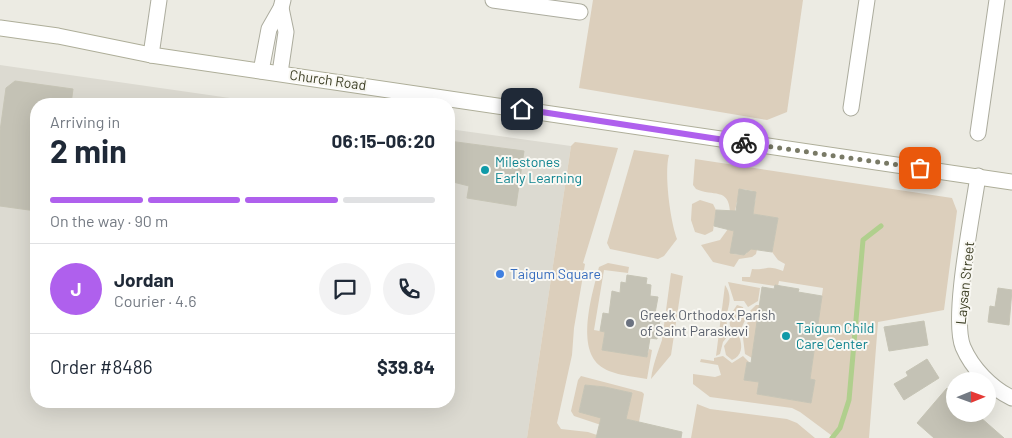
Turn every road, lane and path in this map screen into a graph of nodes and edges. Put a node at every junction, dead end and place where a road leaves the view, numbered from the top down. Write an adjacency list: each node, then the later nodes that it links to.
1 (159, 0): 8 (street)
2 (493, 0): 6 (street)
3 (867, 0): 13 (street)
4 (997, 0): 14 (street)
5 (282, 4): 9 (street); 10 (street)
6 (580, 12)
7 (0, 28): 8 (street, Church Road)
8 (151, 55): 9 (street, Church Road)
9 (261, 71): 10 (street, Church Road)
10 (280, 73): 11 (street, Church Road)
11 (449, 98)
12 (455, 99): 15 (street, Church Road)
13 (851, 108)
14 (978, 133)
15 (978, 176): 16 (street, Church Road); 17 (street, Laysan Street)
16 (1012, 182)
17 (1012, 398)

